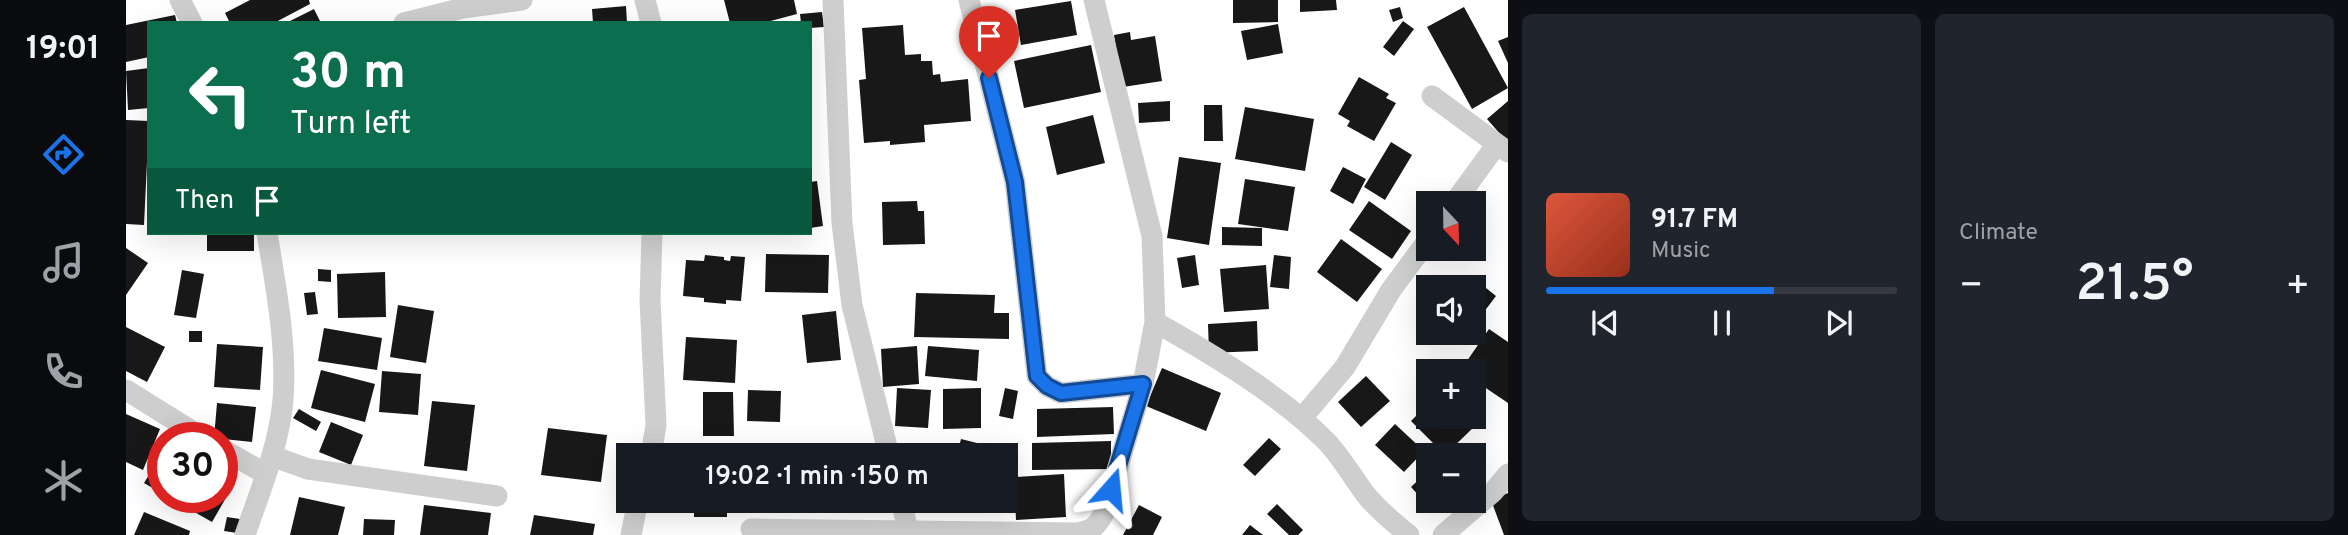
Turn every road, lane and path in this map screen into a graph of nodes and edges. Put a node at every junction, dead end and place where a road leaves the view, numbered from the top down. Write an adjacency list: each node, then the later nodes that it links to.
1 (180, 0): 7 (street)
2 (522, 0): 8 (street)
3 (645, 0): 9 (street)
4 (833, 0): 22 (street)
5 (969, 0): 17 (street)
6 (1094, 0): 16 (street)
7 (191, 21)
8 (412, 21)
9 (650, 21)
10 (1432, 96): 11 (street)
11 (1502, 148): 12 (street)
12 (1464, 191)
13 (267, 235): 24 (street)
14 (652, 235): 21 (street)
15 (1416, 256): 19 (street)
16 (1155, 323): 17 (street); 19 (street)
17 (1143, 384): 30 (street)
18 (126, 390): 20 (street)
19 (1302, 418): 33 (street)
20 (177, 422)
21 (653, 443)
22 (886, 443)
23 (238, 454): 24 (street)
24 (269, 465): 26 (street); 31 (street)
25 (1508, 474): 34 (street)
26 (497, 496)
27 (635, 513): 32 (street)
28 (904, 513): 30 (street)
29 (751, 529): 30 (street)
30 (908, 531)
31 (245, 535)
32 (631, 535)
33 (1409, 535)
34 (1443, 535)

